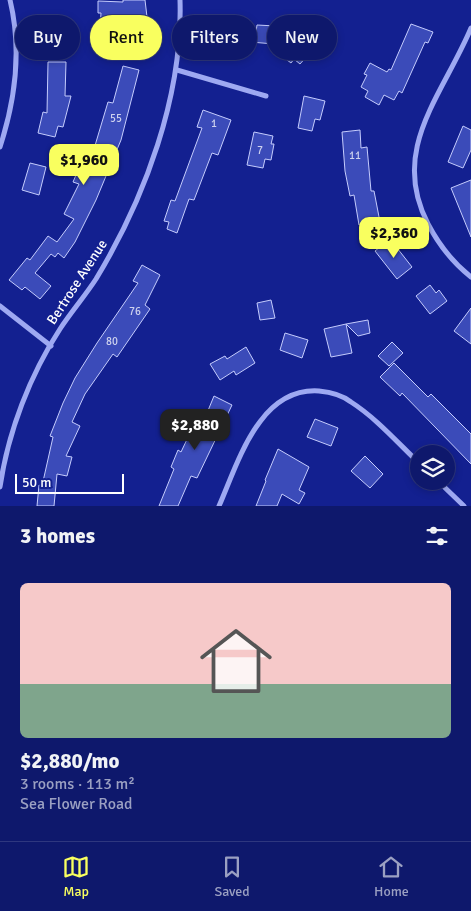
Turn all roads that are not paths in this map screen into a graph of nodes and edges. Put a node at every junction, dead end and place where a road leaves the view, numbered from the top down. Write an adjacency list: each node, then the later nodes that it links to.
1 (10, 0): 6 (street)
2 (180, 0): 4 (street, Bertrose Avenue)
3 (471, 28): 7 (street)
4 (177, 70): 5 (street); 9 (street, Bertrose Avenue)
5 (266, 96)
6 (0, 147)
7 (471, 276)
8 (0, 306): 9 (street)
9 (51, 346): 11 (street, Bertrose Avenue)
10 (410, 454): 13 (street)
11 (0, 487)
12 (447, 490): 14 (street)
13 (219, 506)
14 (464, 506)

